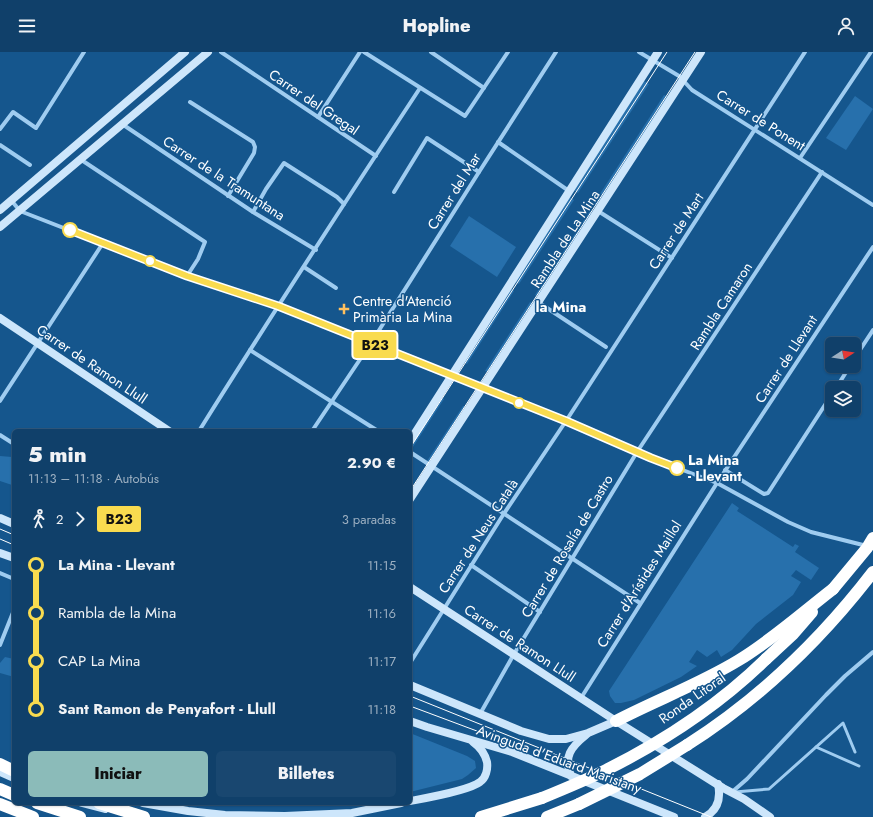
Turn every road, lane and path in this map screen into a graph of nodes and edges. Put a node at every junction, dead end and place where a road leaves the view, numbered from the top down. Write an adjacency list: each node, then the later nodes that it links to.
1 (84, 52): 23 (street)
2 (185, 52): 35 (street)
3 (208, 52): 21 (street)
4 (220, 52): 20 (street, Carrer del Gregal)
5 (360, 52): 20 (street)
6 (364, 52): 17 (street)
7 (431, 52): 18 (street)
8 (508, 52): 18 (street)
9 (556, 52): 24 (street, Carrer del Mar)
10 (639, 52): 15 (street, Carrer de Ponent)
11 (658, 52): 15 (street, Rambla de La Mina)
12 (701, 52): 16 (street, Rambla de La Mina)
13 (805, 52): 22 (street, Carrer de Mart)
14 (871, 52): 27 (street)
15 (652, 60): 16 (street, Carrer de Ponent); 32 (street, Rambla de La Mina)
16 (683, 80): 22 (street, Carrer de Ponent); 40 (street, Rambla de La Mina)
17 (420, 88): 18 (street); 26 (street)
18 (484, 88)
19 (190, 102): 34 (street)
20 (318, 117): 26 (street, Carrer del Gregal)
21 (122, 124): 28 (street); 34 (street, Carrer de la Tramuntana)
22 (755, 129): 27 (street, Carrer de Ponent); 47 (street, Carrer de Mart)
23 (0, 130)
24 (498, 142): 30 (street, Carrer del Mar); 32 (street)
25 (0, 145): 29 (street)
26 (376, 156): 36 (street)
27 (800, 158): 31 (street, Carrer de Ponent)
28 (80, 159): 39 (street); 49 (street)
29 (30, 165)
30 (479, 172): 33 (street); 56 (street, Carrer del Mar)
31 (822, 172): 37 (street, Carrer de Ponent); 73 (street, Rambla Camaron)
32 (569, 191): 60 (street, Rambla de La Mina)
33 (394, 192)
34 (228, 196): 41 (street, Carrer de la Tramuntana)
35 (11, 200): 38 (street); 39 (street)
36 (344, 204): 41 (street); 45 (street)
37 (873, 205)
38 (0, 210)
39 (20, 211): 42 (street); 43 (street)
40 (598, 211): 47 (street); 61 (street, Rambla de La Mina)
41 (253, 212): 45 (street, Carrer de la Tramuntana)
42 (0, 227)
43 (103, 243): 49 (street); 55 (street)
44 (873, 247): 46 (street, Carrer de Llevant)
45 (316, 250): 48 (street)
46 (871, 253): 76 (street, Carrer de Llevant)
47 (672, 258): 65 (street, Carrer de Mart)
48 (304, 267): 50 (street); 52 (street)
49 (187, 276): 52 (street)
50 (336, 288)
51 (541, 304): 57 (street)
52 (278, 306): 56 (street); 59 (street)
53 (0, 318): 55 (street, Carrer de Ramon Llull)
54 (873, 330): 58 (street)
55 (39, 343): 62 (street); 66 (street, Carrer de Ramon Llull)
56 (371, 344): 60 (street); 63 (street, Carrer del Mar)
57 (606, 347)
58 (861, 349)
59 (250, 350): 63 (street); 67 (street)
60 (452, 376): 61 (street); 71 (street, Rambla de La Mina)
61 (483, 388): 65 (street); 75 (street, Rambla de La Mina)
62 (0, 401)
63 (332, 401): 68 (street, Carrer del Mar); 69 (street)
64 (825, 405): 76 (street)
65 (566, 421): 73 (street); 79 (street, Carrer de Neus Català)
66 (166, 429)
67 (200, 429)
68 (313, 429)
69 (375, 429)
70 (0, 435): 72 (street)
71 (412, 438)
72 (12, 443)
73 (637, 452): 77 (street); 86 (street, Carrer de Rosalía de Castro)
74 (412, 453): 75 (street)
75 (432, 467): 78 (street, Rambla de La Mina); 79 (street)
76 (725, 470): 77 (street, Carrer de Llevant)
77 (716, 483): 83 (street); 93 (street, Carrer d'Arístides Maillol)
78 (412, 496)
79 (504, 514): 86 (street); 87 (street, Carrer de Neus Català)
80 (0, 518): 81 (street)
81 (12, 523)
82 (873, 538): 92 (highway, Ronda Litoral, bridge)
83 (873, 548)
84 (0, 552): 85 (street)
85 (12, 557)
86 (572, 559): 93 (street); 95 (street, Carrer de Rosalía de Castro)
87 (471, 565): 94 (street, Carrer de Neus Català); 95 (street)
88 (873, 572): 133 (highway, bridge)
89 (0, 573): 90 (street)
90 (12, 577)
91 (412, 588): 94 (street, Carrer de Ramon Llull)
92 (833, 589): 104 (highway); 132 (highway, Ronda Litoral, bridge)
93 (640, 603): 102 (street, Carrer d'Arístides Maillol)
94 (444, 610): 99 (street, Carrer de Ramon Llull); 100 (street, Carrer de Neus Català)
95 (540, 612): 99 (street, Carrer de Rosalía de Castro)
96 (12, 615): 97 (street)
97 (0, 645)
98 (872, 652): 119 (street)
99 (514, 654): 102 (street, Carrer de Ramon Llull); 103 (street, Carrer de Rosalía de Castro)
100 (412, 660)
101 (412, 686): 103 (street, Avinguda d'Eduard Maristany)
102 (581, 698): 104 (street, Carrer de Ramon Llull)
103 (480, 714): 106 (street, Avinguda d'Eduard Maristany)
104 (616, 720): 106 (street, Avinguda d'Eduard Maristany); 117 (street)
105 (412, 722): 107 (street, Avinguda d'Eduard Maristany)
106 (588, 733): 115 (street)
107 (471, 740): 115 (street, Avinguda d'Eduard Maristany); 121 (street)
108 (816, 747): 109 (lane); 112 (lane); 119 (lane)
109 (856, 752)
110 (0, 762): 111 (street); 113 (highway)
111 (12, 765)
112 (859, 766)
113 (12, 770)
114 (0, 772): 116 (street)
115 (572, 776): 134 (street, Avinguda d'Eduard Maristany)
116 (12, 777)
117 (718, 784): 119 (street); 135 (street)
118 (0, 789): 120 (highway)
119 (732, 792): 136 (street)
120 (12, 794)
121 (412, 801)
122 (0, 804): 130 (highway)
123 (43, 805): 131 (highway)
124 (91, 805): 129 (street)
125 (105, 805): 129 (highway)
126 (154, 805): 128 (street)
127 (393, 805): 128 (street)
128 (353, 815)
129 (140, 816)
130 (33, 817)
131 (80, 817)
132 (481, 817)
133 (547, 817)
134 (674, 817)
135 (705, 817)
136 (770, 817)

